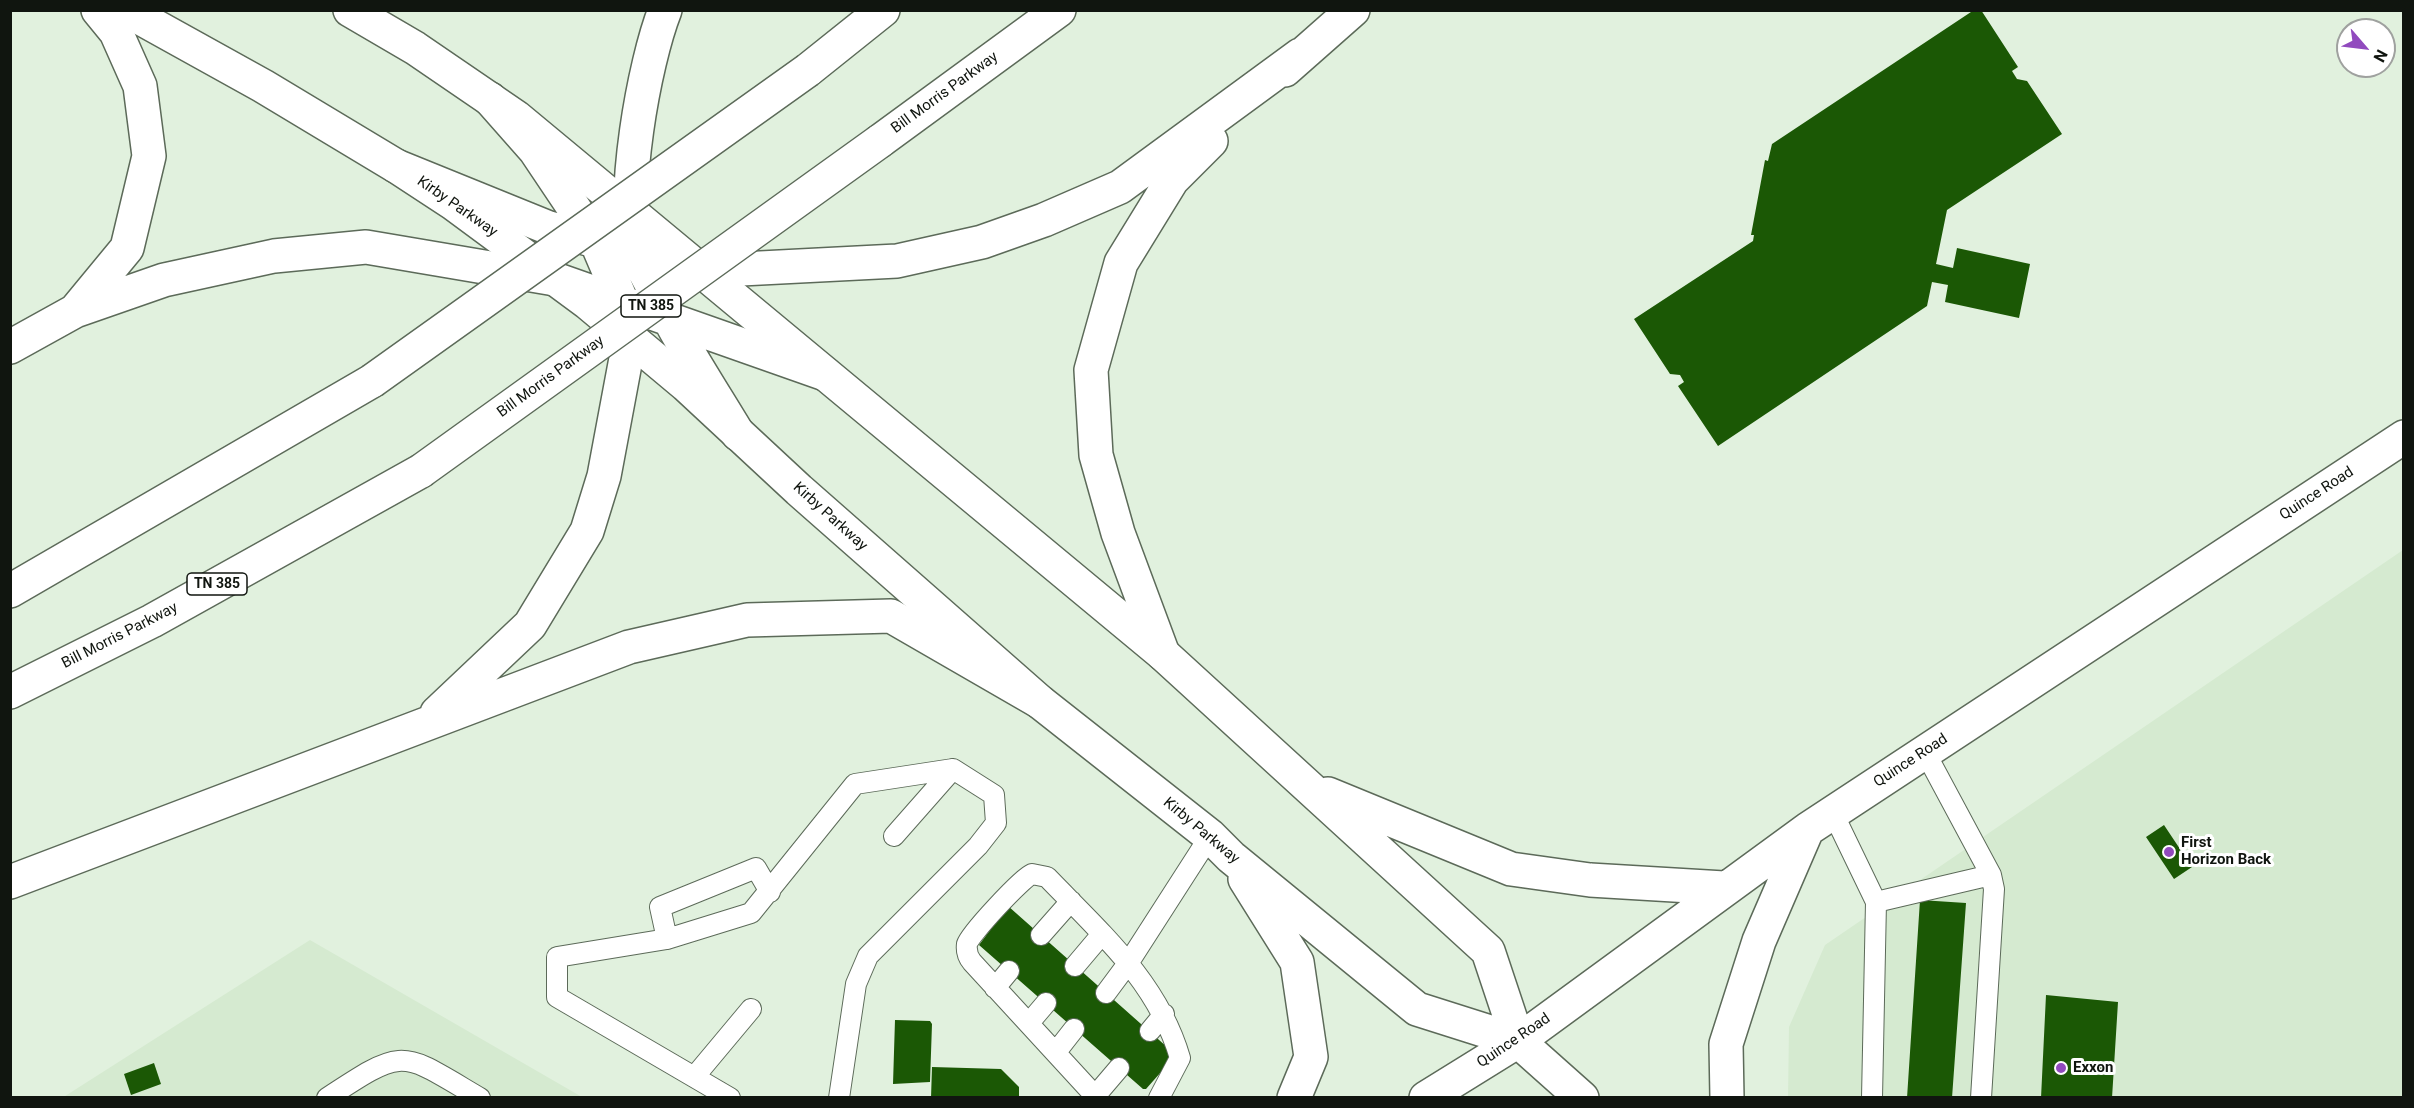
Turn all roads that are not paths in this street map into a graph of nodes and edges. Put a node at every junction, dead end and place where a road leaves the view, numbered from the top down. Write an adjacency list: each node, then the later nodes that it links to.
1 (98, 10): 17 (main road)
2 (126, 10): 10 (main road, Kirby Parkway)
3 (350, 10): 9 (main road, Kirby Parkway)
4 (665, 10): 11 (main road)
5 (883, 10): 24 (main road, bridge)
6 (1059, 10): 26 (main road, Bill Morris Parkway / TN 385, bridge)
7 (1353, 10): 8 (main road)
8 (1300, 55): 14 (main road); 25 (main road)
9 (490, 99): 11 (main road, Kirby Parkway); 12 (main road)
10 (396, 166): 12 (main road); 15 (main road, Kirby Parkway)
11 (630, 211): 13 (main road); 14 (main road, Kirby Parkway)
12 (596, 241): 13 (main road); 16 (main road)
13 (636, 252): 14 (main road); 18 (main road)
14 (702, 271): 21 (main road, Kirby Parkway)
15 (555, 279): 16 (main road); 17 (main road); 19 (main road, Kirby Parkway)
16 (622, 302): 18 (main road); 19 (main road)
17 (75, 311): 20 (main road)
18 (668, 318): 21 (main road); 22 (main road)
19 (630, 337): 22 (main road, Kirby Parkway); 28 (main road)
20 (10, 347)
21 (825, 374): 25 (main road, Kirby Parkway)
22 (738, 434): 27 (main road, Kirby Parkway)
23 (2403, 437): 29 (main road, Quince Road)
24 (10, 591)
25 (1162, 654): 31 (main road, Kirby Parkway)
26 (10, 692)
27 (1040, 702): 28 (main road); 34 (main road, Kirby Parkway)
28 (425, 725): 36 (main road)
29 (1925, 752): 32 (main road, Quince Road); 35 (lane)
30 (953, 769): 33 (lane); 38 (lane); 63 (lane)
31 (1303, 783): 37 (main road); 55 (main road, Kirby Parkway)
32 (1820, 821): 37 (main road, Quince Road); 40 (lane); 68 (main road)
33 (894, 836)
34 (1221, 847): 44 (lane); 55 (main road, Kirby Parkway); 65 (main road)
35 (1991, 875): 40 (lane); 70 (lane)
36 (10, 882)
37 (1724, 888): 55 (main road, Quince Road)
38 (770, 892): 43 (lane); 43 (lane)
39 (1071, 902): 41 (lane); 42 (lane); 47 (lane)
40 (1876, 902): 69 (lane)
41 (1102, 933): 44 (lane); 45 (lane)
42 (1041, 935)
43 (667, 939): 58 (lane)
44 (1130, 962): 48 (lane); 51 (lane)
45 (1075, 966)
46 (1009, 971): 47 (lane)
47 (995, 988): 52 (lane)
48 (1106, 993)
49 (1046, 1004): 52 (lane)
50 (751, 1009): 58 (lane)
51 (1164, 1014): 54 (lane); 64 (lane)
52 (1029, 1023): 56 (lane)
53 (1074, 1029): 56 (lane)
54 (1150, 1031)
55 (1518, 1041): 66 (main road, Quince Road); 67 (main road, Kirby Parkway)
56 (1056, 1052): 59 (lane)
57 (1119, 1068): 59 (lane)
58 (695, 1076): 62 (lane)
59 (1096, 1096)
60 (327, 1098): 61 (lane)
61 (480, 1098)
62 (730, 1098)
63 (839, 1098)
64 (1159, 1098)
65 (1294, 1098)
66 (1426, 1098)
67 (1582, 1098)
68 (1727, 1098)
69 (1872, 1098)
70 (1981, 1098)

